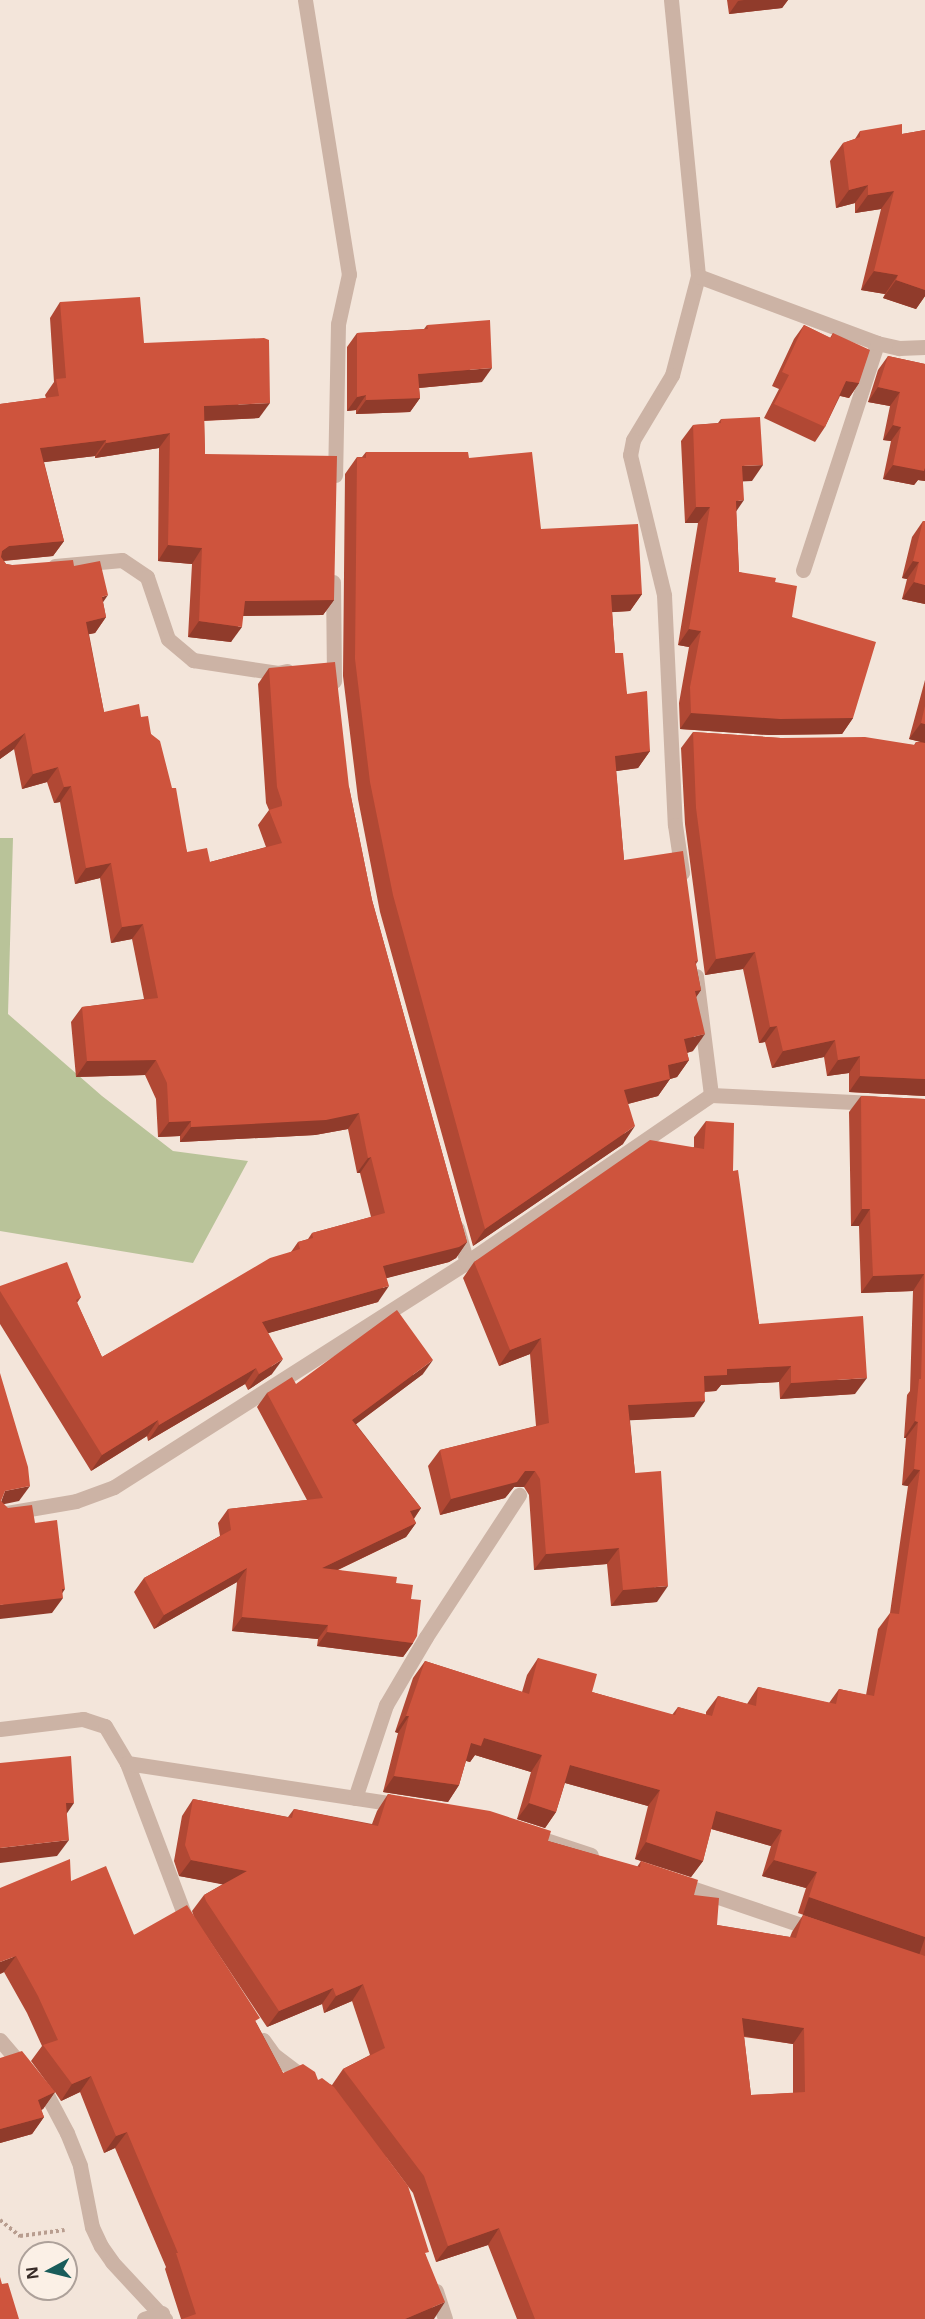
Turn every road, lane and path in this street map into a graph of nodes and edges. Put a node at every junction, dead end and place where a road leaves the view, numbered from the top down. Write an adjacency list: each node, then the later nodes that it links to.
1 (305, 0): 6 (street)
2 (671, 0): 3 (street)
3 (698, 276): 4 (street); 12 (street)
4 (877, 343): 5 (street); 9 (street)
5 (925, 347)
6 (334, 487)
7 (44, 567): 10 (street)
8 (333, 570): 11 (street)
9 (803, 570)
10 (299, 669)
11 (336, 698)
12 (685, 893)
13 (694, 961): 14 (street)
14 (711, 1095): 15 (street); 17 (street)
15 (889, 1104)
16 (455, 1217): 17 (street)
17 (467, 1262): 19 (street)
18 (519, 1495): 22 (street)
19 (0, 1514)
20 (0, 1729): 21 (street)
21 (127, 1763): 22 (street); 28 (street)
22 (355, 1798): 23 (street)
23 (422, 1808)
24 (522, 1832): 25 (street)
25 (611, 1861)
26 (667, 1880): 27 (street)
27 (835, 1936)
28 (198, 1941)
29 (255, 2027): 31 (street)
30 (0, 2040): 33 (street)
31 (320, 2089)
32 (0, 2220): 33 (path)
33 (92, 2227): 35 (street)
34 (430, 2275): 37 (street)
35 (164, 2316): 36 (street)
36 (144, 2319)
37 (445, 2319)

